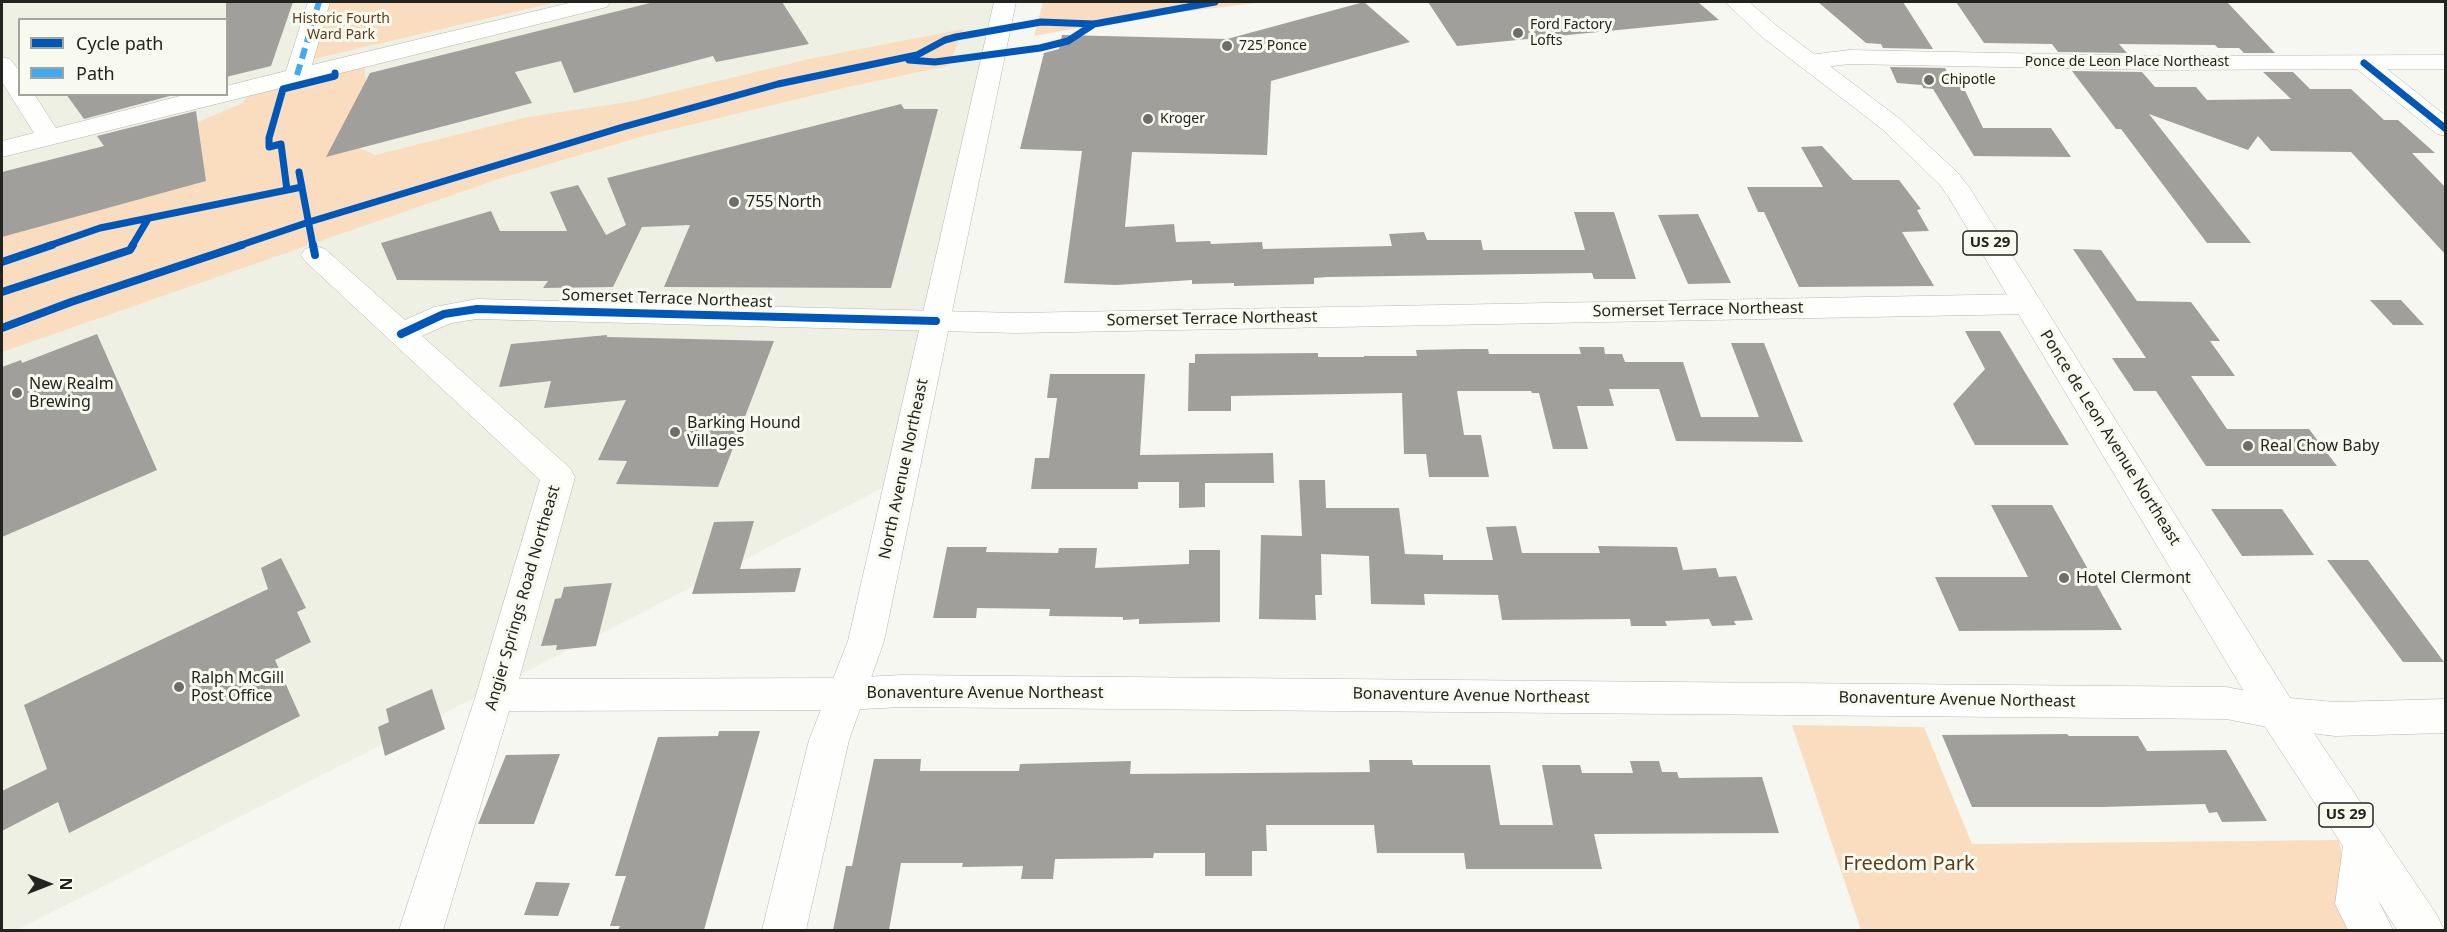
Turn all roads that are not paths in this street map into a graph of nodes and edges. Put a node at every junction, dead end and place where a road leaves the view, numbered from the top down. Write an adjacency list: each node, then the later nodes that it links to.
1 (319, 2): 9 (main road)
2 (599, 2): 9 (main road)
3 (1005, 2): 19 (main road, North Avenue Northeast)
4 (1736, 2): 5 (main road, Ponce de Leon Avenue Northeast / US 29)
5 (1809, 62): 7 (main road, Ponce de Leon Place Northeast); 18 (main road, Ponce de Leon Avenue Northeast / US 29)
6 (2445, 62): 7 (main road, Ponce de Leon Place Northeast)
7 (2364, 63): 14 (main road)
8 (2, 64): 10 (main road)
9 (297, 75): 11 (main road)
10 (18, 90)
11 (228, 92)
12 (22, 96): 15 (main road)
13 (212, 96): 15 (main road)
14 (2445, 129)
15 (49, 137): 16 (main road)
16 (2, 149)
17 (315, 255): 20 (main road, Angier Springs Road Northeast)
18 (2028, 304): 19 (main road, Somerset Terrace Northeast); 23 (main road, Ponce de Leon Avenue Northeast / US 29)
19 (936, 321): 20 (main road, Somerset Terrace Northeast); 21 (main road, North Avenue Northeast)
20 (401, 334): 22 (main road, Angier Springs Road Northeast)
21 (846, 694): 22 (main road, Bonaventure Avenue Northeast); 23 (main road, Bonaventure Avenue Northeast); 27 (main road, North Avenue Northeast)
22 (495, 695): 26 (main road, Angier Springs Road Northeast)
23 (2278, 712): 24 (main road, Bonaventure Avenue Northeast); 25 (main road, Ponce de Leon Avenue Northeast / US 29)
24 (2445, 716)
25 (2364, 843): 28 (main road); 29 (main road, Ponce de Leon Avenue Northeast / US 29)
26 (422, 930)
27 (784, 930)
28 (2371, 930)
29 (2422, 930)

